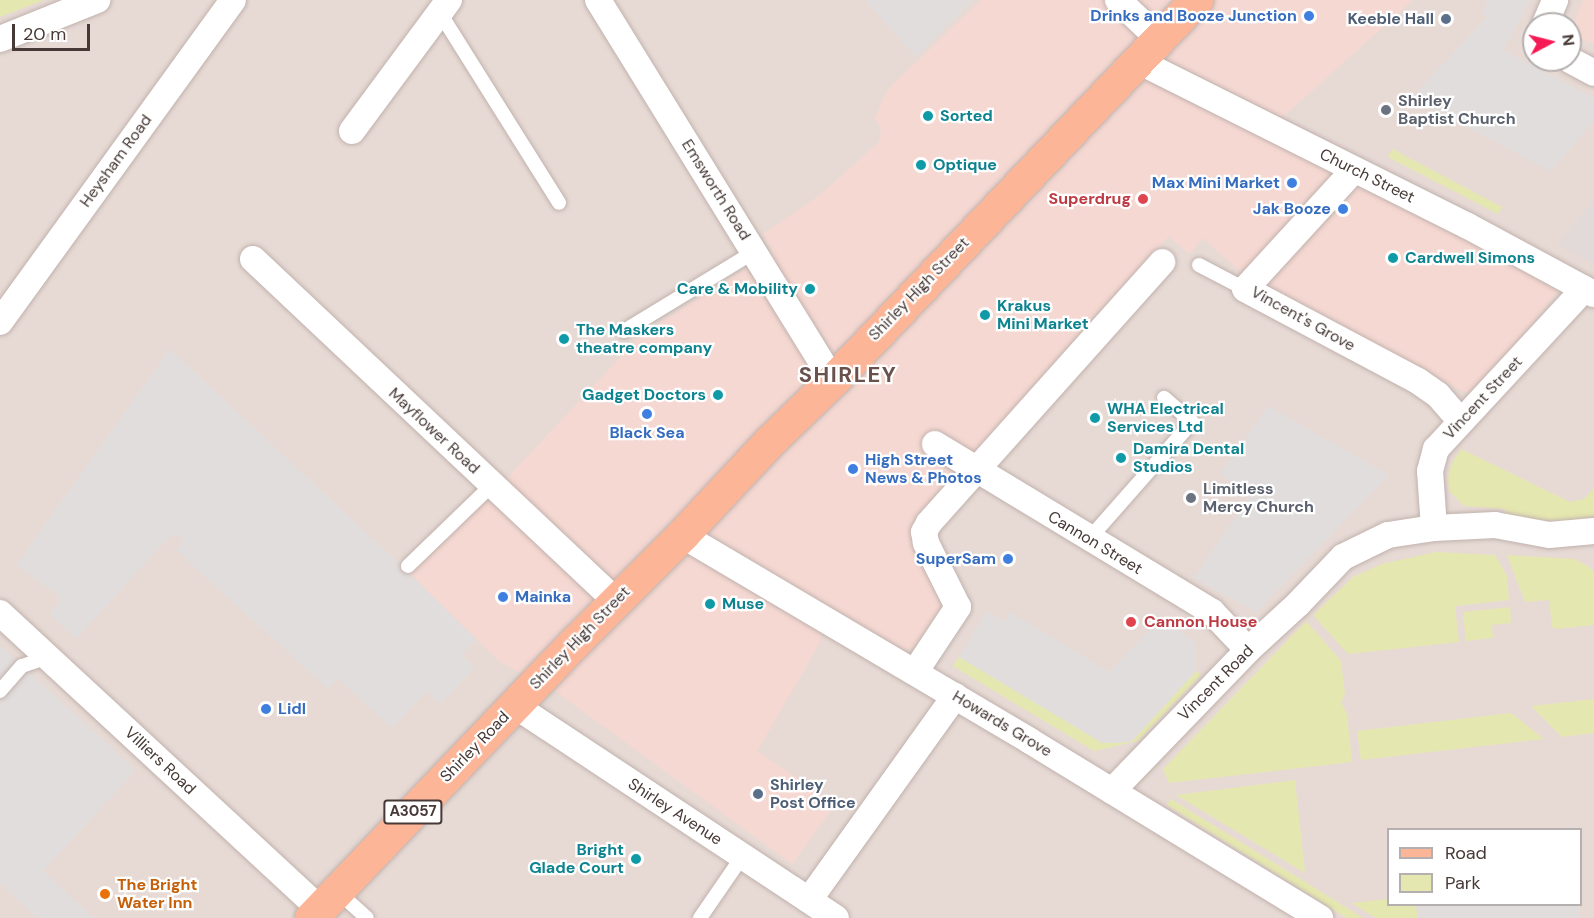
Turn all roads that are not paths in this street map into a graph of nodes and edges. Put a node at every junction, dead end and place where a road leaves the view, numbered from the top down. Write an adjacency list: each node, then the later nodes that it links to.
1 (97, 0): 7 (street)
2 (232, 0): 18 (street, Heysham Road)
3 (598, 0): 12 (street, Emsworth Road)
4 (1118, 0): 8 (street, Church Street)
5 (1196, 0): 8 (main road, Shirley High Street / A3057)
6 (445, 7): 9 (street); 11 (lane)
7 (0, 39)
8 (1148, 50): 10 (street, Church Street); 20 (main road, Shirley High Street / A3057)
9 (352, 131)
10 (1354, 170): 16 (street, Vincent's Grove); 17 (street, Church Street)
11 (559, 202)
12 (754, 252): 19 (lane); 20 (street, Emsworth Road)
13 (253, 260): 25 (street, Mayflower Road)
14 (1162, 262): 24 (street)
15 (1199, 265): 16 (lane)
16 (1245, 289): 22 (street, Vincent's Grove)
17 (1589, 292): 22 (street, Vincent Street)
18 (0, 322)
19 (624, 331)
20 (833, 380): 28 (main road, Shirley High Street / A3057)
21 (1164, 398): 29 (lane)
22 (1461, 420): 26 (street, Vincent Street)
23 (935, 444): 24 (street, Cannon Street)
24 (974, 469): 29 (street, Cannon Street); 35 (street)
25 (492, 485): 30 (lane); 31 (street, Mayflower Road)
26 (1434, 528): 27 (street, Vincent Road); 33 (street, Vincent Road)
27 (1594, 531)
28 (682, 535): 31 (main road, Shirley High Street / A3057); 35 (street, Howards Grove)
29 (1089, 539): 33 (street, Cannon Street)
30 (408, 566)
31 (616, 602): 38 (main road, Shirley High Street / A3057)
32 (0, 613): 34 (street, Villiers Road)
33 (1248, 650): 39 (street, Vincent Road)
34 (48, 657): 36 (lane); 42 (street, Villiers Road)
35 (915, 672): 37 (street, Howards Grove)
36 (0, 691)
37 (955, 696): 39 (street, Howards Grove); 41 (street)
38 (514, 705): 40 (street, Shirley Avenue); 42 (main road, Shirley Road / A3057)
39 (1112, 791): 46 (street, Howards Grove)
40 (742, 856): 41 (street, Shirley Avenue); 44 (lane)
41 (808, 900): 45 (street, Shirley Avenue)
42 (323, 906): 43 (lane)
43 (367, 918)
44 (700, 918)
45 (836, 918)
46 (1320, 918)

